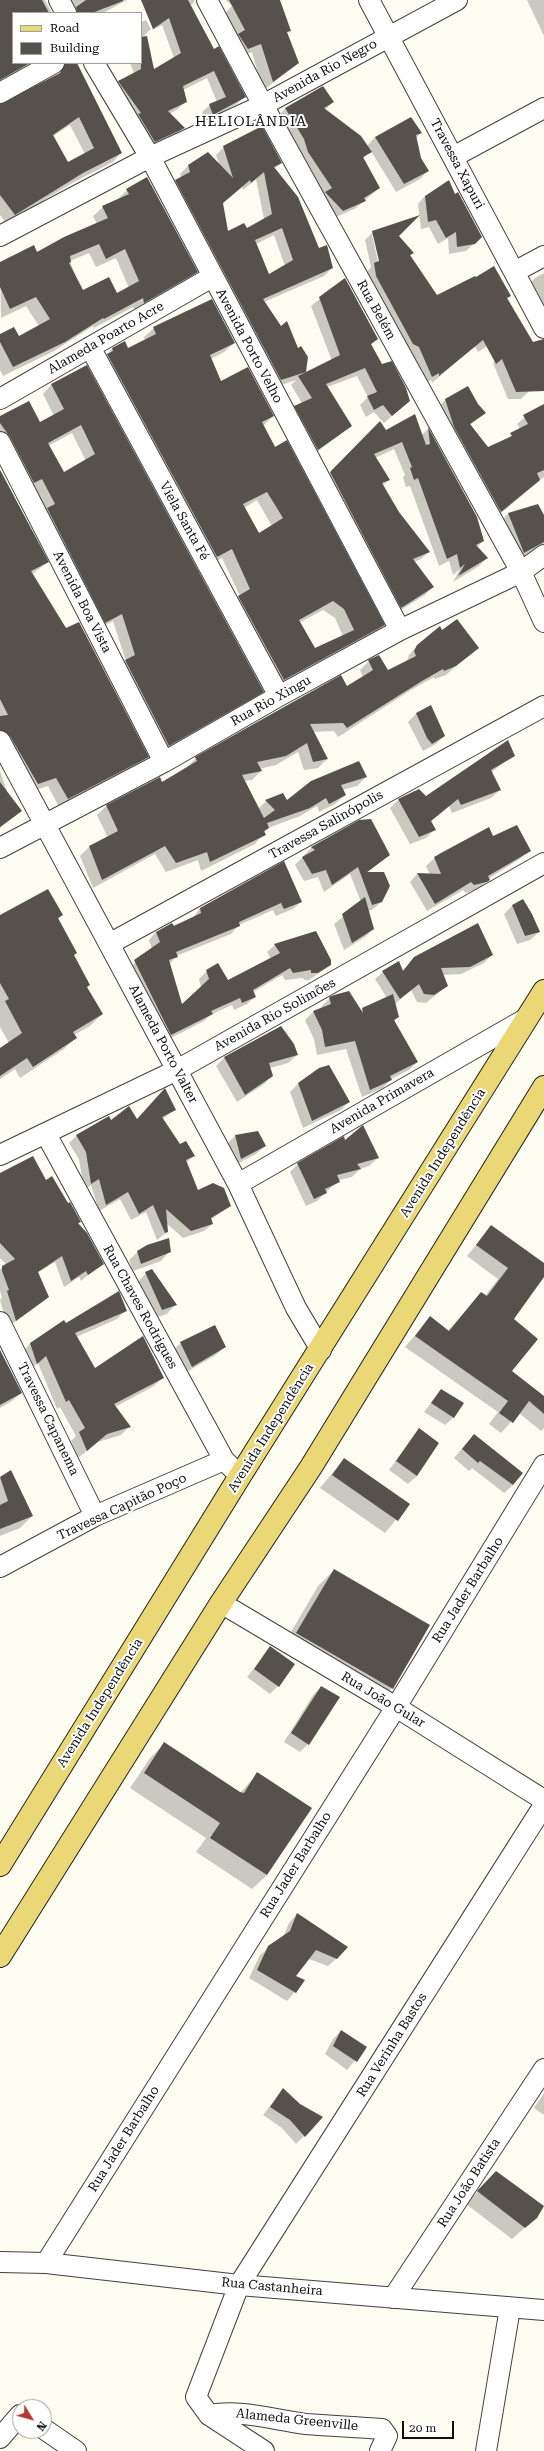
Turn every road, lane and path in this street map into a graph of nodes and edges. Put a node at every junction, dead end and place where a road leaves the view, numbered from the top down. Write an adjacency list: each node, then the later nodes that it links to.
1 (59, 0): 5 (street)
2 (207, 0): 10 (street, Rua Belém)
3 (369, 0): 6 (street, Travessa Xapuri)
4 (456, 0): 6 (street, Avenida Rio Negro)
5 (65, 12)
6 (389, 36): 10 (street, Avenida Rio Negro); 13 (street, Travessa Xapuri)
7 (52, 64): 9 (street)
8 (95, 64): 12 (street, Avenida Porto Velho)
9 (0, 93)
10 (263, 106): 12 (street, Avenida Rio Negro); 23 (street, Rua Belém)
11 (544, 108): 13 (street)
12 (150, 157): 14 (street, Avenida Rio Negro); 17 (street, Avenida Porto Velho)
13 (453, 157): 16 (street, Travessa Xapuri)
14 (0, 236)
15 (544, 256): 16 (street)
16 (516, 271): 18 (street, Travessa Xapuri)
17 (212, 277): 19 (street, Alameda Poarto Acre); 25 (street, Avenida Porto Velho)
18 (544, 328)
19 (90, 347): 20 (street, Alameda Poarto Acre); 26 (street, Viela Santa Fé)
20 (0, 399)
21 (0, 442): 29 (street, Avenida Boa Vista)
22 (544, 555): 23 (street, Rua Rio Xingu)
23 (521, 572): 24 (street, Rua Belém); 25 (street, Rua Rio Xingu)
24 (544, 622)
25 (400, 630): 26 (street, Rua Rio Xingu)
26 (279, 696): 29 (street, Rua Rio Xingu)
27 (544, 706): 33 (street, Travessa Salinópolis)
28 (0, 741): 30 (street, Alameda Porto Valter)
29 (164, 762): 30 (street, Rua Rio Xingu)
30 (44, 823): 31 (street, Rua Rio Xingu); 33 (street, Alameda Porto Valter)
31 (0, 848)
32 (544, 863): 36 (street, Avenida Rio Solimões)
33 (109, 944): 36 (street, Alameda Porto Valter)
34 (544, 991): 35 (main road, Avenida Independência)
35 (527, 1018): 40 (street, Avenida Primavera); 42 (main road, Avenida Independência)
36 (177, 1070): 38 (street, Avenida Rio Solimões); 40 (street, Alameda Porto Valter)
37 (544, 1087): 48 (main road)
38 (46, 1134): 39 (street, Avenida Rio Solimões); 43 (street, Rua Chaves Rodrigues)
39 (0, 1156)
40 (238, 1184): 42 (street, Alameda Porto Valter)
41 (0, 1322): 46 (street, Travessa Capanema)
42 (321, 1350): 45 (main road, Avenida Independência)
43 (224, 1460): 45 (street, Rua Chaves Rodrigues); 46 (street, Travessa Capitão Poço)
44 (544, 1465): 49 (street, Rua Jader Barbalho)
45 (240, 1476): 52 (main road, Avenida Independência)
46 (95, 1516): 47 (street, Travessa Capitão Poço)
47 (0, 1567)
48 (221, 1603): 49 (street, Rua João Gular); 53 (main road)
49 (396, 1707): 50 (street, Rua João Gular); 56 (street, Rua Jader Barbalho)
50 (544, 1800)
51 (544, 1805): 57 (street, Rua Verinha Bastos)
52 (0, 1865)
53 (0, 1956)
54 (544, 2068): 58 (street, Rua João Batista)
55 (0, 2262): 56 (street, Rua Castanheira)
56 (46, 2263): 57 (street, Rua Castanheira)
57 (239, 2285): 58 (street, Rua Castanheira); 61 (street, Rua Verinha Bastos)
58 (393, 2298): 59 (street, Rua Castanheira)
59 (510, 2308): 60 (street, Rua Castanheira); 68 (street)
60 (544, 2310)
61 (209, 2415): 66 (street); 67 (street, Alameda Greenville)
62 (12, 2422): 64 (street)
63 (52, 2436): 65 (street)
64 (0, 2438)
65 (76, 2451)
66 (264, 2451)
67 (380, 2451)
68 (486, 2451)

